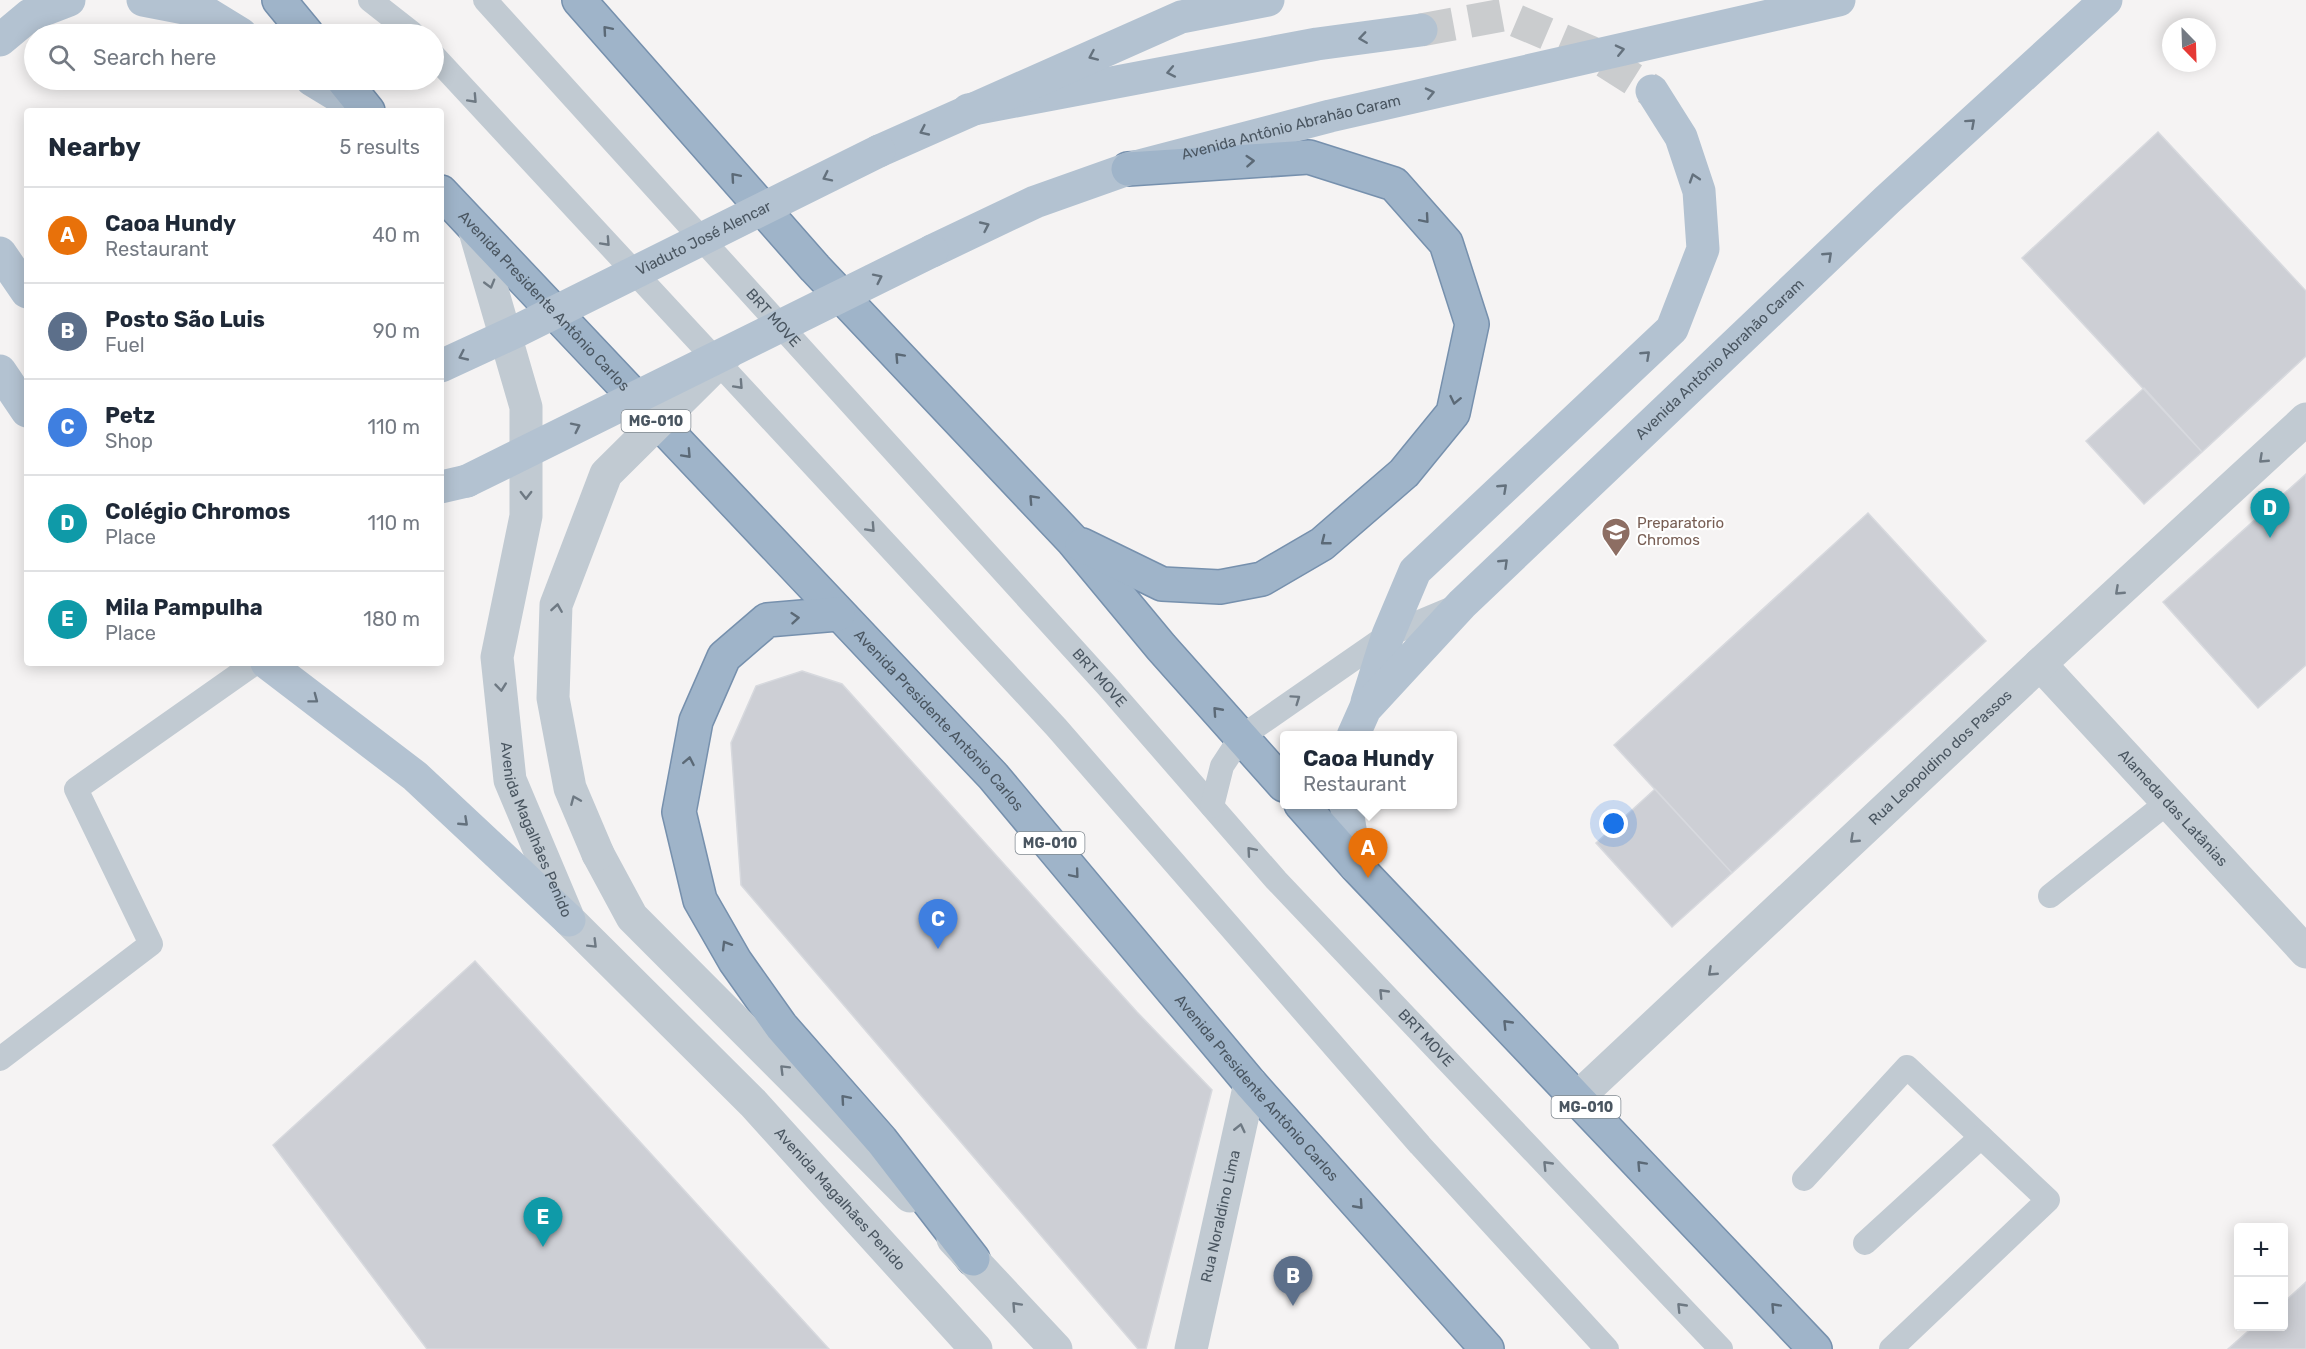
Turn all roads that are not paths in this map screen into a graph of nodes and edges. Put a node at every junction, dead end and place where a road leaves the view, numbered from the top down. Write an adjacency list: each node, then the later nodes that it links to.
1 (69, 0): 16 (main road)
2 (143, 0): 11 (main road)
3 (279, 0): 12 (highway)
4 (370, 0): 13 (lane)
5 (381, 0): 14 (lane)
6 (485, 0): 46 (lane, BRT MOVE)
7 (579, 0): 35 (highway, one-way to 7)
8 (1268, 0): 23 (main road, one-way to 23)
9 (1839, 0): 24 (main road, Avenida Antônio Abrahão Caram, one-way to 9)
10 (2106, 0): 36 (main road, Avenida Antônio Abrahão Caram, one-way to 10)
11 (225, 24)
12 (299, 24)
13 (400, 24)
14 (404, 24)
15 (1421, 30): 23 (main road, one-way to 23)
16 (0, 40)
17 (444, 67): 64 (lane, one-way to 64)
18 (328, 90): 21 (main road)
19 (351, 90): 22 (highway)
20 (1652, 91): 38 (main road, one-way to 20)
21 (358, 108)
22 (366, 108)
23 (968, 110): 30 (main road, Viaduto José Alencar, one-way to 30, bridge)
24 (1128, 169): 29 (main road, Avenida Antônio Abrahão Caram, one-way to 24, bridge); 35 (highway, one-way to 35)
25 (444, 195): 26 (highway, Avenida Presidente Antônio Carlos / MG-010)
26 (474, 228): 37 (highway, Avenida Presidente Antônio Carlos / MG-010, one-way to 37); 51 (street, Avenida Magalhães Penido, one-way to 51)
27 (0, 253): 28 (main road)
28 (24, 288)
29 (731, 350): 34 (main road, one-way to 29, bridge); 59 (street, one-way to 29, bridge)
30 (444, 365)
31 (11, 384): 32 (main road)
32 (24, 406)
33 (2306, 419): 39 (street, Rua Leopoldino dos Passos, one-way to 39)
34 (454, 484)
35 (1073, 541): 43 (highway, one-way to 35)
36 (1462, 604): 38 (lane); 42 (main road, Avenida Antônio Abrahão Caram)
37 (838, 614): 54 (highway, Avenida Presidente Antônio Carlos / MG-010, one-way to 54); 59 (highway, one-way to 37)
38 (1388, 635): 42 (main road); 43 (lane, one-way to 38)
39 (2040, 664): 45 (street, Alameda das Latânias); 55 (street, Rua Leopoldino dos Passos, one-way to 55)
40 (251, 666): 53 (lane)
41 (271, 666): 51 (main road, one-way to 51)
42 (1359, 722)
43 (1240, 737): 44 (highway); 46 (lane)
44 (1280, 781)
45 (2168, 802): 50 (lane); 52 (street, Alameda das Latânias)
46 (1212, 806): 65 (lane, BRT MOVE, one-way to 46)
47 (1305, 809): 49 (highway, MG-010)
48 (1347, 809): 49 (main road)
49 (1356, 866): 55 (highway, MG-010, one-way to 49)
50 (2050, 896)
51 (569, 920): 60 (street, Avenida Magalhães Penido, one-way to 60)
52 (2306, 952)
53 (0, 1059)
54 (1250, 1083): 62 (street, Rua Noraldino Lima, one-way to 54); 63 (highway, Avenida Presidente Antônio Carlos / MG-010, one-way to 63)
55 (1577, 1098): 66 (highway, MG-010, one-way to 55)
56 (1981, 1137): 57 (lane); 58 (lane); 67 (lane)
57 (1804, 1179)
58 (1865, 1243)
59 (974, 1259): 61 (street, one-way to 59)
60 (976, 1349)
61 (1056, 1349)
62 (1191, 1349)
63 (1487, 1349)
64 (1607, 1349)
65 (1721, 1349)
66 (1815, 1349)
67 (1891, 1349)

